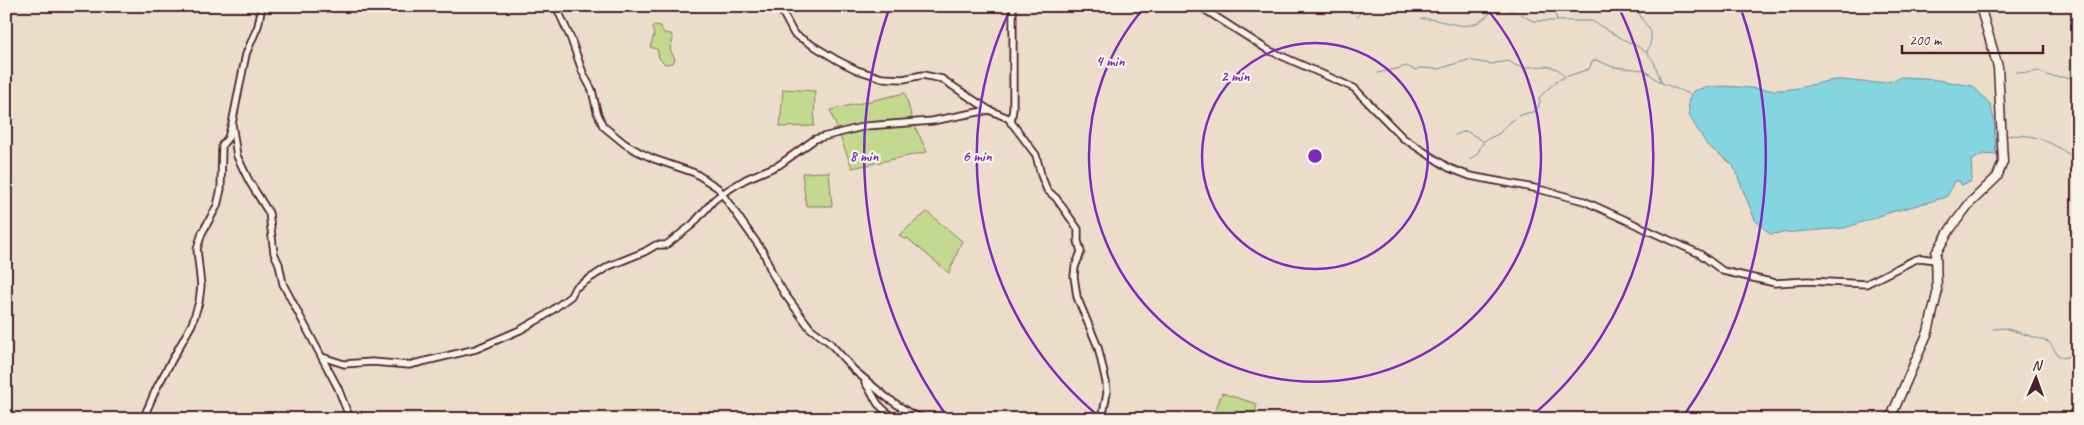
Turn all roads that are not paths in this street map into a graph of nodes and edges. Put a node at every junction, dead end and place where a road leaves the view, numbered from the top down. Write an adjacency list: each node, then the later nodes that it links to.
1 (262, 6): 9 (street)
2 (556, 6): 10 (street)
3 (779, 6): 7 (street)
4 (1013, 6): 8 (street)
5 (1199, 6): 11 (street)
6 (1980, 6): 11 (street)
7 (989, 110): 8 (street); 10 (street)
8 (1011, 123): 18 (street)
9 (232, 124): 12 (street); 14 (street)
10 (723, 193): 12 (street); 13 (street)
11 (1935, 260): 19 (street)
12 (322, 357): 15 (street)
13 (863, 378): 16 (street); 17 (street)
14 (143, 419)
15 (350, 419)
16 (894, 419)
17 (925, 419)
18 (1102, 419)
19 (1890, 419)

